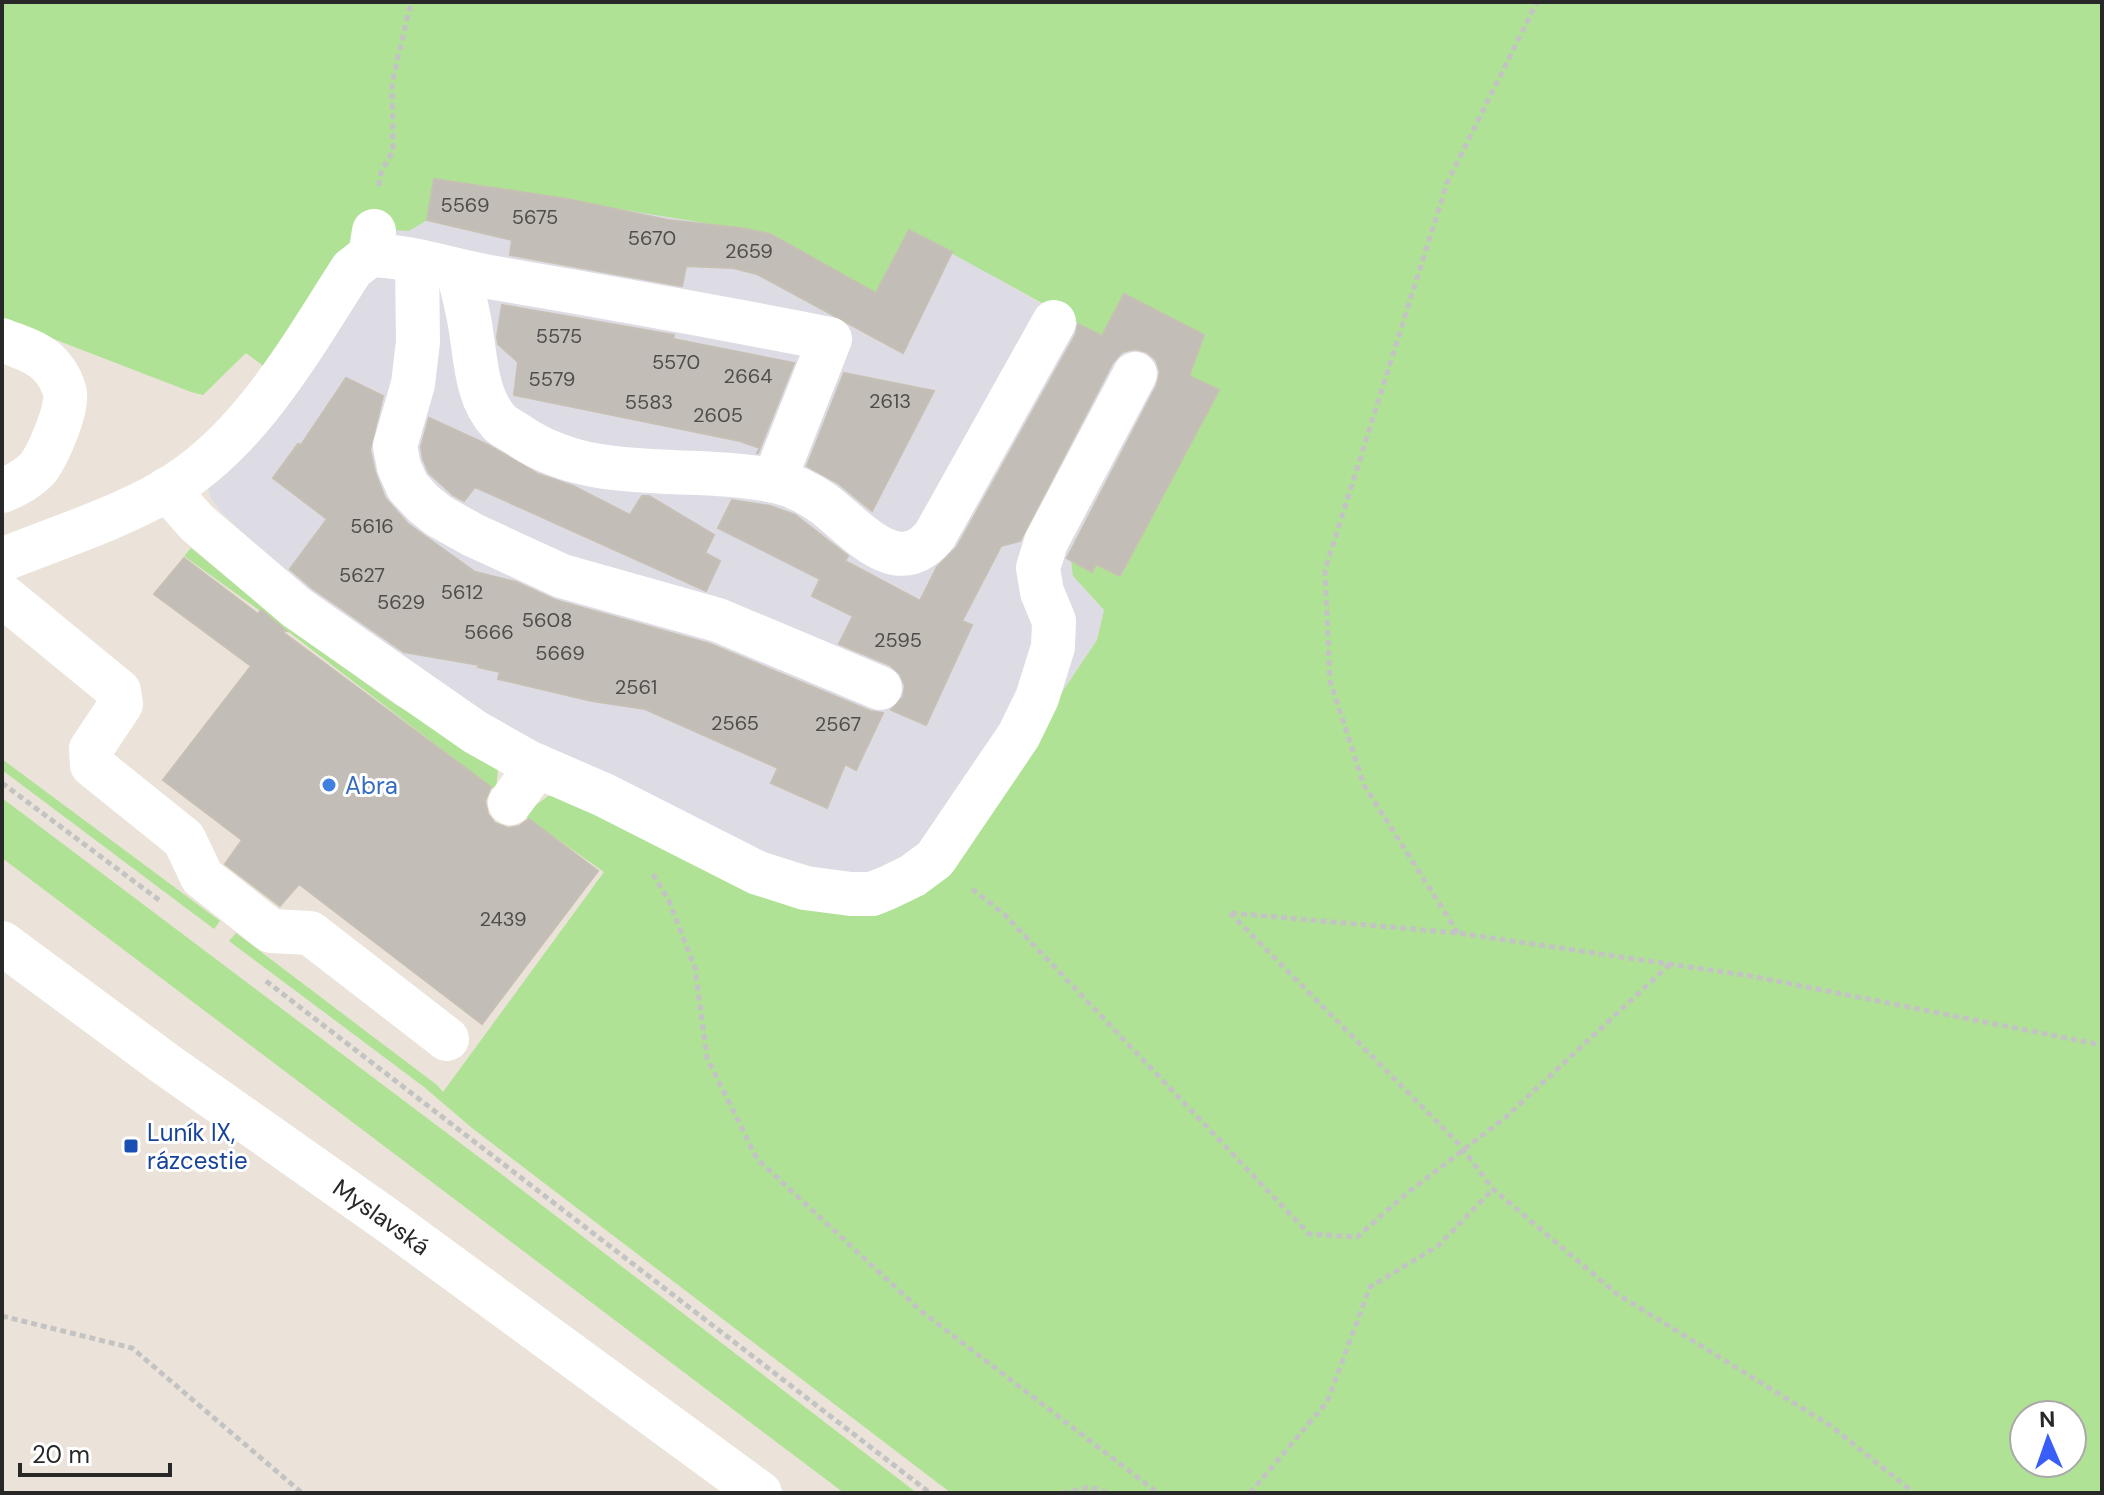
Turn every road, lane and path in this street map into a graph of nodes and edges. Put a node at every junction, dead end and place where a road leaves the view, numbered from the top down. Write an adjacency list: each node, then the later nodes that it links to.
1 (411, 2): 3 (path)
2 (1537, 2): 22 (path)
3 (372, 243): 4 (street); 11 (street)
4 (437, 266): 10 (street); 10 (street); 15 (street)
5 (1054, 322): 10 (street)
6 (2, 340): 9 (street)
7 (2, 365): 9 (street)
8 (1135, 374): 19 (street)
9 (64, 388): 12 (street)
10 (774, 481)
11 (167, 489): 13 (street); 16 (street)
12 (2, 491)
13 (2, 560)
14 (2, 595): 26 (street)
15 (880, 688)
16 (537, 766): 18 (street); 19 (street)
17 (2, 783): 21 (path)
18 (510, 803)
19 (935, 859): 28 (path)
20 (645, 861): 36 (path)
21 (166, 905)
22 (1458, 933): 24 (path); 28 (path)
23 (2, 943): 32 (street, Myslavská)
24 (1670, 964): 27 (path); 28 (path)
25 (254, 971): 33 (path)
26 (447, 1039)
27 (2102, 1045)
28 (1463, 1151): 29 (path)
29 (1493, 1189): 37 (path); 38 (path)
30 (2, 1316): 31 (path)
31 (302, 1493)
32 (760, 1493)
33 (930, 1493)
34 (1063, 1493): 35 (path)
35 (1108, 1493)
36 (1158, 1493)
37 (1250, 1493)
38 (1914, 1493)

